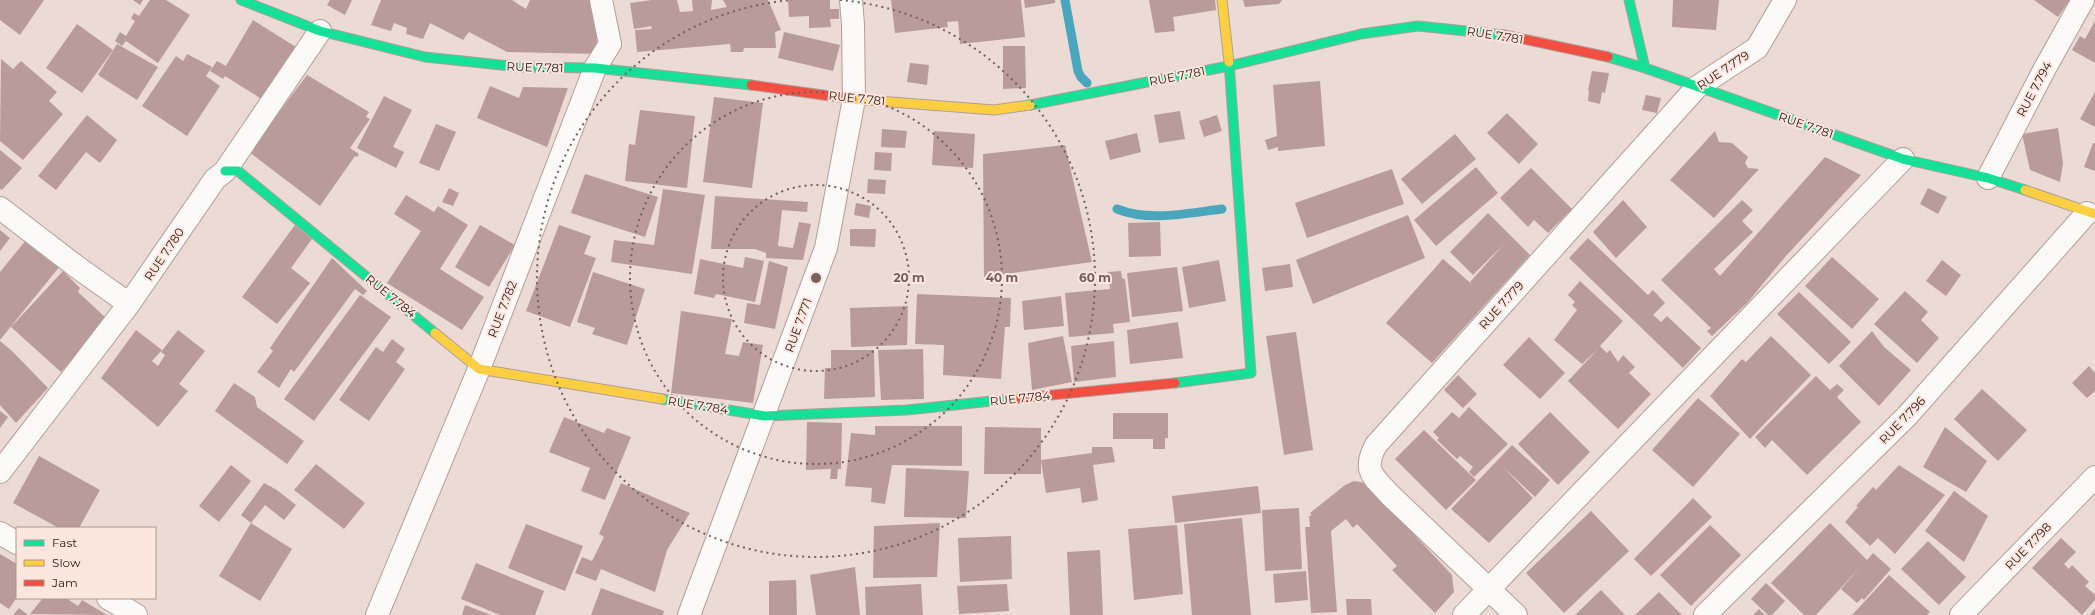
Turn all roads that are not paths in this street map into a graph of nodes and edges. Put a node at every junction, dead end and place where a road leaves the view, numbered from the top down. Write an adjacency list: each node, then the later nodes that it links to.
1 (242, 0): 8 (street, RUE 7.781)
2 (601, 0): 10 (street, RUE 7.782)
3 (851, 0): 13 (street, RUE 7.771)
4 (1222, 0): 9 (street)
5 (1629, 0): 11 (street)
6 (1785, 0): 12 (street, RUE 7.779)
7 (2083, 0): 16 (street, RUE 7.794)
8 (320, 31): 10 (street, RUE 7.781); 15 (street, RUE 7.780)
9 (1229, 66): 11 (street, RUE 7.781); 13 (street, RUE 7.781); 21 (street, RUE 7.784)
10 (595, 68): 13 (street, RUE 7.781); 20 (street, RUE 7.782)
11 (1645, 68): 12 (street, RUE 7.781)
12 (1697, 86): 14 (street, RUE 7.781); 26 (street, RUE 7.779)
13 (854, 99): 21 (street, RUE 7.771)
14 (1903, 159): 16 (street, RUE 7.781); 26 (street)
15 (231, 171): 19 (street, RUE 7.780); 20 (street, RUE 7.784)
16 (1988, 178): 18 (street, RUE 7.781)
17 (0, 208): 19 (street)
18 (2091, 214): 33 (street, RUE 7.796)
19 (129, 304): 22 (street, RUE 7.780)
20 (479, 369): 21 (street, RUE 7.784); 29 (street, RUE 7.782)
21 (765, 416): 30 (street, RUE 7.771)
22 (0, 472)
23 (2095, 477): 34 (street, RUE 7.798)
24 (0, 532): 25 (street)
25 (16, 542)
26 (1488, 589): 31 (street); 32 (street, RUE 7.779)
27 (110, 599): 28 (street)
28 (136, 615)
29 (377, 615)
30 (689, 615)
31 (1464, 615)
32 (1516, 615)
33 (1705, 615)
34 (1961, 615)

